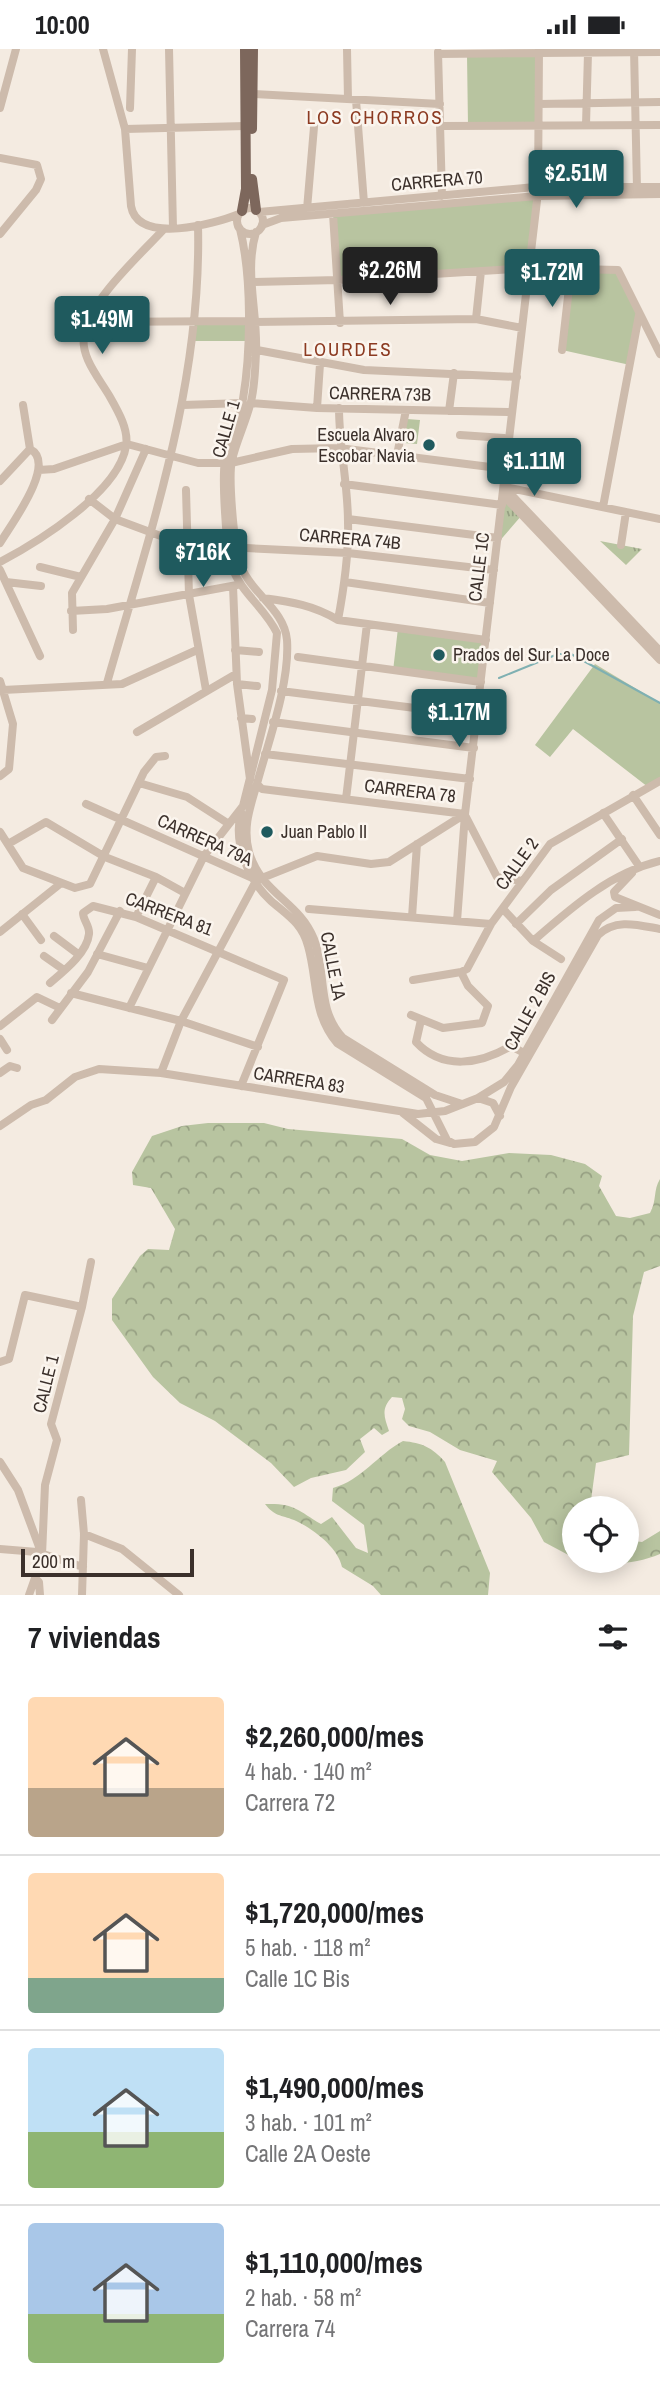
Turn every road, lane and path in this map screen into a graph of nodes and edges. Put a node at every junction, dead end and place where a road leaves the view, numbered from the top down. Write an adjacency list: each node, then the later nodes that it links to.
1 (16, 49): 20 (street)
2 (103, 49): 30 (street)
3 (132, 49): 21 (street)
4 (169, 49): 25 (street)
5 (245, 49): 26 (main road)
6 (253, 49): 13 (main road)
7 (347, 49): 14 (street)
8 (539, 51): 10 (street); 12 (street); 19 (street, CALLE 1C)
9 (634, 51): 11 (street); 12 (street); 15 (street)
10 (438, 52): 18 (street)
11 (660, 52)
12 (588, 53): 17 (street)
13 (253, 94): 14 (street); 39 (main road)
14 (352, 100): 18 (street); 37 (street)
15 (635, 102): 16 (street); 17 (street); 23 (street)
16 (660, 102)
17 (586, 103): 19 (street); 22 (street)
18 (440, 104): 27 (street)
19 (539, 104): 28 (street, CALLE 1C)
20 (0, 108)
21 (130, 108)
22 (586, 125): 23 (street); 28 (street)
23 (635, 125): 24 (street); 33 (street)
24 (660, 125)
25 (170, 126): 26 (street); 30 (street); 45 (street)
26 (246, 126): 40 (main road)
27 (440, 126): 28 (street); 35 (street)
28 (539, 126): 36 (street, CALLE 1C)
29 (314, 127): 38 (street)
30 (125, 129): 45 (street)
31 (0, 158): 47 (street)
32 (660, 187): 33 (street, CARRERA 70)
33 (637, 191): 34 (street, CARRERA 70); 36 (street, CARRERA 70)
34 (660, 194)
35 (442, 196): 36 (street, CARRERA 70); 37 (street, CARRERA 70)
36 (539, 196): 41 (street, CARRERA 70); 48 (street, CALLE 1C)
37 (364, 203): 38 (street, CARRERA 70)
38 (307, 209): 39 (street, CARRERA 70)
39 (257, 211): 40 (street, CARRERA 70); 44 (street)
40 (240, 212): 42 (street); 46 (street, CALLE 1)
41 (333, 214): 44 (street, CARRERA 70); 51 (street)
42 (219, 222): 43 (street); 46 (street)
43 (198, 225): 45 (street); 55 (street)
44 (259, 228): 46 (street); 52 (street, CALLE 1)
45 (168, 229): 57 (street)
46 (240, 229): 56 (street, CALLE 1)
47 (0, 234)
48 (529, 268): 49 (street); 50 (street); 59 (street, CALLE 1C)
49 (571, 270): 53 (street); 61 (street)
50 (481, 271): 51 (street); 54 (street)
51 (338, 280): 52 (street); 58 (street)
52 (251, 282): 56 (street, CALLE 1)
53 (639, 315): 62 (street); 91 (street)
54 (476, 319): 58 (street); 59 (street)
55 (195, 321): 56 (street); 57 (street); 68 (street)
56 (251, 321): 58 (street); 60 (street, CALLE 1); 66 (street, CALLE 1)
57 (88, 322): 76 (street)
58 (340, 323)
59 (522, 327): 65 (street, CALLE 1C)
60 (257, 350): 63 (street); 66 (street, CALLE 1)
61 (562, 350)
62 (660, 354)
63 (320, 364): 64 (street); 69 (street)
64 (454, 373): 65 (street); 72 (street)
65 (514, 377): 73 (street); 83 (street, CALLE 1C)
66 (247, 403): 68 (street, CARRERA 73B); 69 (street, CARRERA 73B); 82 (street, CALLE 1)
67 (23, 405): 78 (street)
68 (183, 405): 80 (street)
69 (317, 408): 70 (street, CARRERA 73B)
70 (339, 408): 71 (street, CARRERA 73B); 77 (street)
71 (406, 410): 72 (street, CARRERA 73B); 81 (street)
72 (449, 411): 73 (street, CARRERA 73B)
73 (508, 412): 75 (street)
74 (460, 435): 75 (street)
75 (504, 438): 83 (street)
76 (127, 444): 79 (street); 84 (street); 89 (street)
77 (339, 448): 81 (street); 82 (street); 86 (street)
78 (30, 449): 84 (street); 85 (street)
79 (146, 449): 80 (street); 93 (street)
80 (172, 455): 82 (street); 96 (street)
81 (397, 455): 83 (street)
82 (228, 463): 101 (street, CALLE 1)
83 (503, 468): 88 (street, CALLE 1C)
84 (39, 470): 98 (street)
85 (0, 481)
86 (344, 484): 90 (street); 94 (street)
87 (186, 489): 99 (street)
88 (504, 491): 90 (street, CALLE 1C); 91 (street); 123 (street); 127 (street)
89 (89, 499): 93 (street, CARRERA 74B); 103 (street)
90 (502, 505): 97 (street, CALLE 1C)
91 (603, 507): 92 (street)
92 (626, 512): 95 (street); 100 (street)
93 (115, 519): 96 (street, CARRERA 74B); 107 (street)
94 (348, 519): 97 (street); 102 (street)
95 (660, 519)
96 (151, 530): 99 (street, CARRERA 74B); 115 (street)
97 (498, 538): 105 (street, CALLE 1C)
98 (0, 543)
99 (185, 545): 101 (street, CARRERA 74B); 112 (street)
100 (621, 545)
101 (232, 548): 102 (street, CARRERA 74B); 110 (street, CALLE 1); 113 (street, CALLE 1)
102 (348, 553): 105 (street, CARRERA 74B); 109 (street)
103 (0, 562)
104 (40, 567): 107 (street)
105 (494, 570): 114 (street, CALLE 1C)
106 (0, 571): 108 (street)
107 (81, 577): 116 (street)
108 (5, 582): 111 (street); 125 (street)
109 (345, 582): 114 (street); 117 (street)
110 (237, 585): 112 (street); 122 (street, CALLE 1); 147 (street, CALLE 1)
111 (41, 586)
112 (189, 595): 115 (street); 121 (street)
113 (263, 599): 117 (street); 137 (street, CALLE 1)
114 (490, 603): 120 (street, CALLE 1C)
115 (130, 604): 116 (street); 132 (street)
116 (71, 611): 119 (street)
117 (338, 620): 118 (street)
118 (367, 624): 120 (street); 128 (street)
119 (73, 630)
120 (486, 640): 131 (street, CALLE 1C)
121 (197, 650): 132 (street); 136 (street)
122 (235, 650): 124 (street); 129 (street, CALLE 1)
123 (660, 651)
124 (259, 652)
125 (40, 656)
126 (298, 657): 128 (street)
127 (660, 660)
128 (361, 667): 131 (street); 138 (street)
129 (236, 674): 133 (street, CALLE 1); 136 (street)
130 (0, 681): 135 (street)
131 (481, 682): 139 (street, CALLE 1C)
132 (107, 683): 135 (street)
133 (237, 684): 134 (street); 140 (street, CALLE 1)
134 (257, 686)
135 (3, 690): 150 (street)
136 (206, 690): 143 (street)
137 (281, 691): 138 (street); 142 (street, CALLE 1)
138 (356, 701): 139 (street); 144 (street)
139 (478, 716): 146 (street, CALLE 1C)
140 (241, 718): 141 (street); 145 (street, CALLE 1)
141 (252, 719)
142 (273, 722): 144 (street); 147 (street, CALLE 1)
143 (137, 732)
144 (353, 732): 146 (street); 149 (street)
145 (244, 746): 147 (street); 154 (street, CALLE 1)
146 (474, 748): 151 (street, CALLE 1C)
147 (261, 753): 149 (street); 154 (street, CALLE 1)
148 (165, 756): 153 (street)
149 (349, 766): 151 (street); 156 (street)
150 (0, 776)
151 (470, 779): 160 (street, CALLE 1C)
152 (660, 782): 155 (street, CALLE 2)
153 (139, 783): 161 (street); 162 (street)
154 (257, 785): 156 (street, CARRERA 78); 158 (street, CALLE 1); 163 (street, CALLE 1A); 174 (street, CALLE 1)
155 (633, 796): 159 (street, CALLE 2); 165 (street)
156 (346, 799): 160 (street, CARRERA 78)
157 (86, 804): 161 (street, CARRERA 79A)
158 (243, 806): 162 (street, CALLE 1); 163 (street, CALLE 1A)
159 (603, 813): 166 (street); 175 (street, CALLE 2)
160 (465, 814): 168 (street, CARRERA 79A); 175 (street, CARRERA 78); 187 (street, CALLE 1C)
161 (123, 821): 169 (street, CARRERA 79A); 170 (street)
162 (229, 824): 169 (street, CALLE 1)
163 (243, 830): 182 (street, CALLE 1A)
164 (0, 832): 167 (street)
165 (660, 835)
166 (622, 839): 172 (street); 189 (street, CALLE 2)
167 (8, 844): 170 (street); 176 (street)
168 (417, 844): 174 (street, CARRERA 79A); 186 (street)
169 (204, 856): 174 (street, CARRERA 79A); 177 (street, CALLE 1)
170 (105, 857): 173 (street); 176 (street)
171 (660, 861): 172 (street)
172 (639, 866): 178 (street); 195 (street)
173 (156, 877): 177 (street); 185 (street)
174 (260, 879): 196 (street)
175 (522, 881): 180 (street, CALLE 2)
176 (60, 884): 183 (street)
177 (185, 893): 191 (street, CALLE 1)
178 (635, 907): 184 (street); 217 (street, CALLE 2 BIS)
179 (309, 909): 186 (street)
180 (503, 909): 188 (street, CALLE 2); 189 (street)
181 (120, 911): 185 (street, CARRERA 81); 197 (street, CARRERA 81); 198 (street)
182 (291, 911): 223 (street, CALLE 1A); 225 (street, CALLE 1A)
183 (22, 914): 192 (street); 194 (street)
184 (660, 915)
185 (136, 917): 191 (street, CARRERA 81)
186 (412, 917): 187 (street)
187 (457, 921): 188 (street)
188 (491, 923): 203 (street, CALLE 2)
189 (516, 923): 195 (street)
190 (660, 929): 226 (street, CALLE 2 BIS)
191 (169, 930): 196 (street, CARRERA 81); 201 (street, CALLE 1)
192 (0, 932)
193 (54, 936): 197 (street)
194 (41, 940)
195 (533, 941): 200 (street)
196 (219, 950): 212 (street); 215 (street, CARRERA 81)
197 (78, 954): 202 (street, CARRERA 81)
198 (97, 954): 201 (street); 206 (street)
199 (44, 956): 202 (street)
200 (561, 959)
201 (148, 968): 208 (street, CALLE 1)
202 (64, 970): 205 (street, CARRERA 81)
203 (461, 972): 204 (street); 211 (street)
204 (413, 980)
205 (50, 983)
206 (71, 993): 207 (street); 208 (street)
207 (60, 1008): 210 (street); 213 (street)
208 (129, 1008): 212 (street)
209 (411, 1015): 211 (street)
210 (52, 1020)
211 (421, 1020): 217 (street)
212 (181, 1021): 215 (street); 220 (street)
213 (0, 1026)
214 (0, 1039): 216 (street)
215 (258, 1047): 221 (street)
216 (6, 1050)
217 (524, 1053): 222 (street, CALLE 2 BIS)
218 (17, 1068): 219 (street)
219 (0, 1073)
220 (161, 1073): 221 (street, CARRERA 83); 227 (street, CARRERA 83)
221 (241, 1086): 224 (street, CARRERA 83)
222 (478, 1098): 223 (street, CALLE 2 BIS); 226 (street)
223 (461, 1104): 225 (street, CALLE 2 BIS)
224 (402, 1113): 225 (street, CARRERA 83); 228 (street)
225 (433, 1113): 228 (street, CALLE 1A)
226 (499, 1116): 228 (street, CALLE 2 BIS)
227 (0, 1126)
228 (454, 1144)
229 (91, 1262): 230 (street, CALLE 1)
230 (82, 1307): 231 (street); 236 (street, CALLE 1)
231 (0, 1362)
232 (0, 1462): 236 (street)
233 (81, 1500): 234 (street)
234 (84, 1534): 237 (street); 241 (street)
235 (0, 1549): 236 (street)
236 (42, 1555): 237 (street)
237 (83, 1567): 240 (street)
238 (29, 1595): 239 (street)
239 (40, 1595)
240 (82, 1595)
241 (179, 1595)

